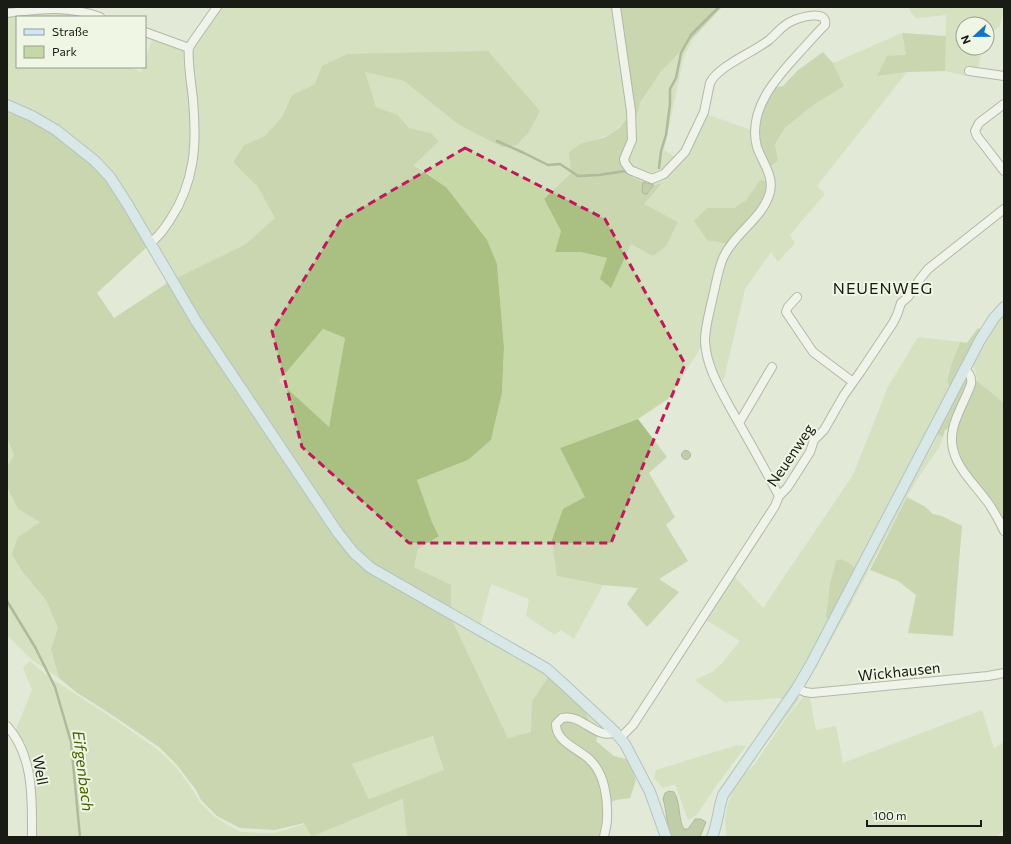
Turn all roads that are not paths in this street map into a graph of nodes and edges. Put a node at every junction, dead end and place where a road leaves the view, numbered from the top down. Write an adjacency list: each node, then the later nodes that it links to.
1 (217, 7): 6 (street)
2 (616, 7): 19 (street)
3 (7, 13): 4 (street)
4 (97, 16)
5 (146, 32): 6 (street)
6 (189, 48): 13 (street)
7 (969, 71): 8 (street)
8 (1004, 76)
9 (1004, 104): 11 (street)
10 (7, 105): 13 (main road)
11 (1004, 171)
12 (1004, 209): 18 (street, Neuenweg)
13 (150, 243): 25 (main road)
14 (797, 296): 18 (street)
15 (1004, 307): 17 (main road)
16 (772, 367): 19 (street)
17 (964, 369): 21 (street); 23 (main road)
18 (853, 382): 20 (street, Neuenweg)
19 (739, 423): 20 (street)
20 (779, 496): 25 (street, Neuenweg)
21 (1004, 531)
22 (1004, 673): 23 (street, Wickhausen)
23 (797, 688): 31 (main road)
24 (7, 726): 27 (street, Well)
25 (618, 735): 26 (main road); 28 (street)
26 (638, 770): 29 (main road); 30 (main road)
27 (32, 837)
28 (604, 837)
29 (659, 837)
30 (666, 837)
31 (712, 837)

